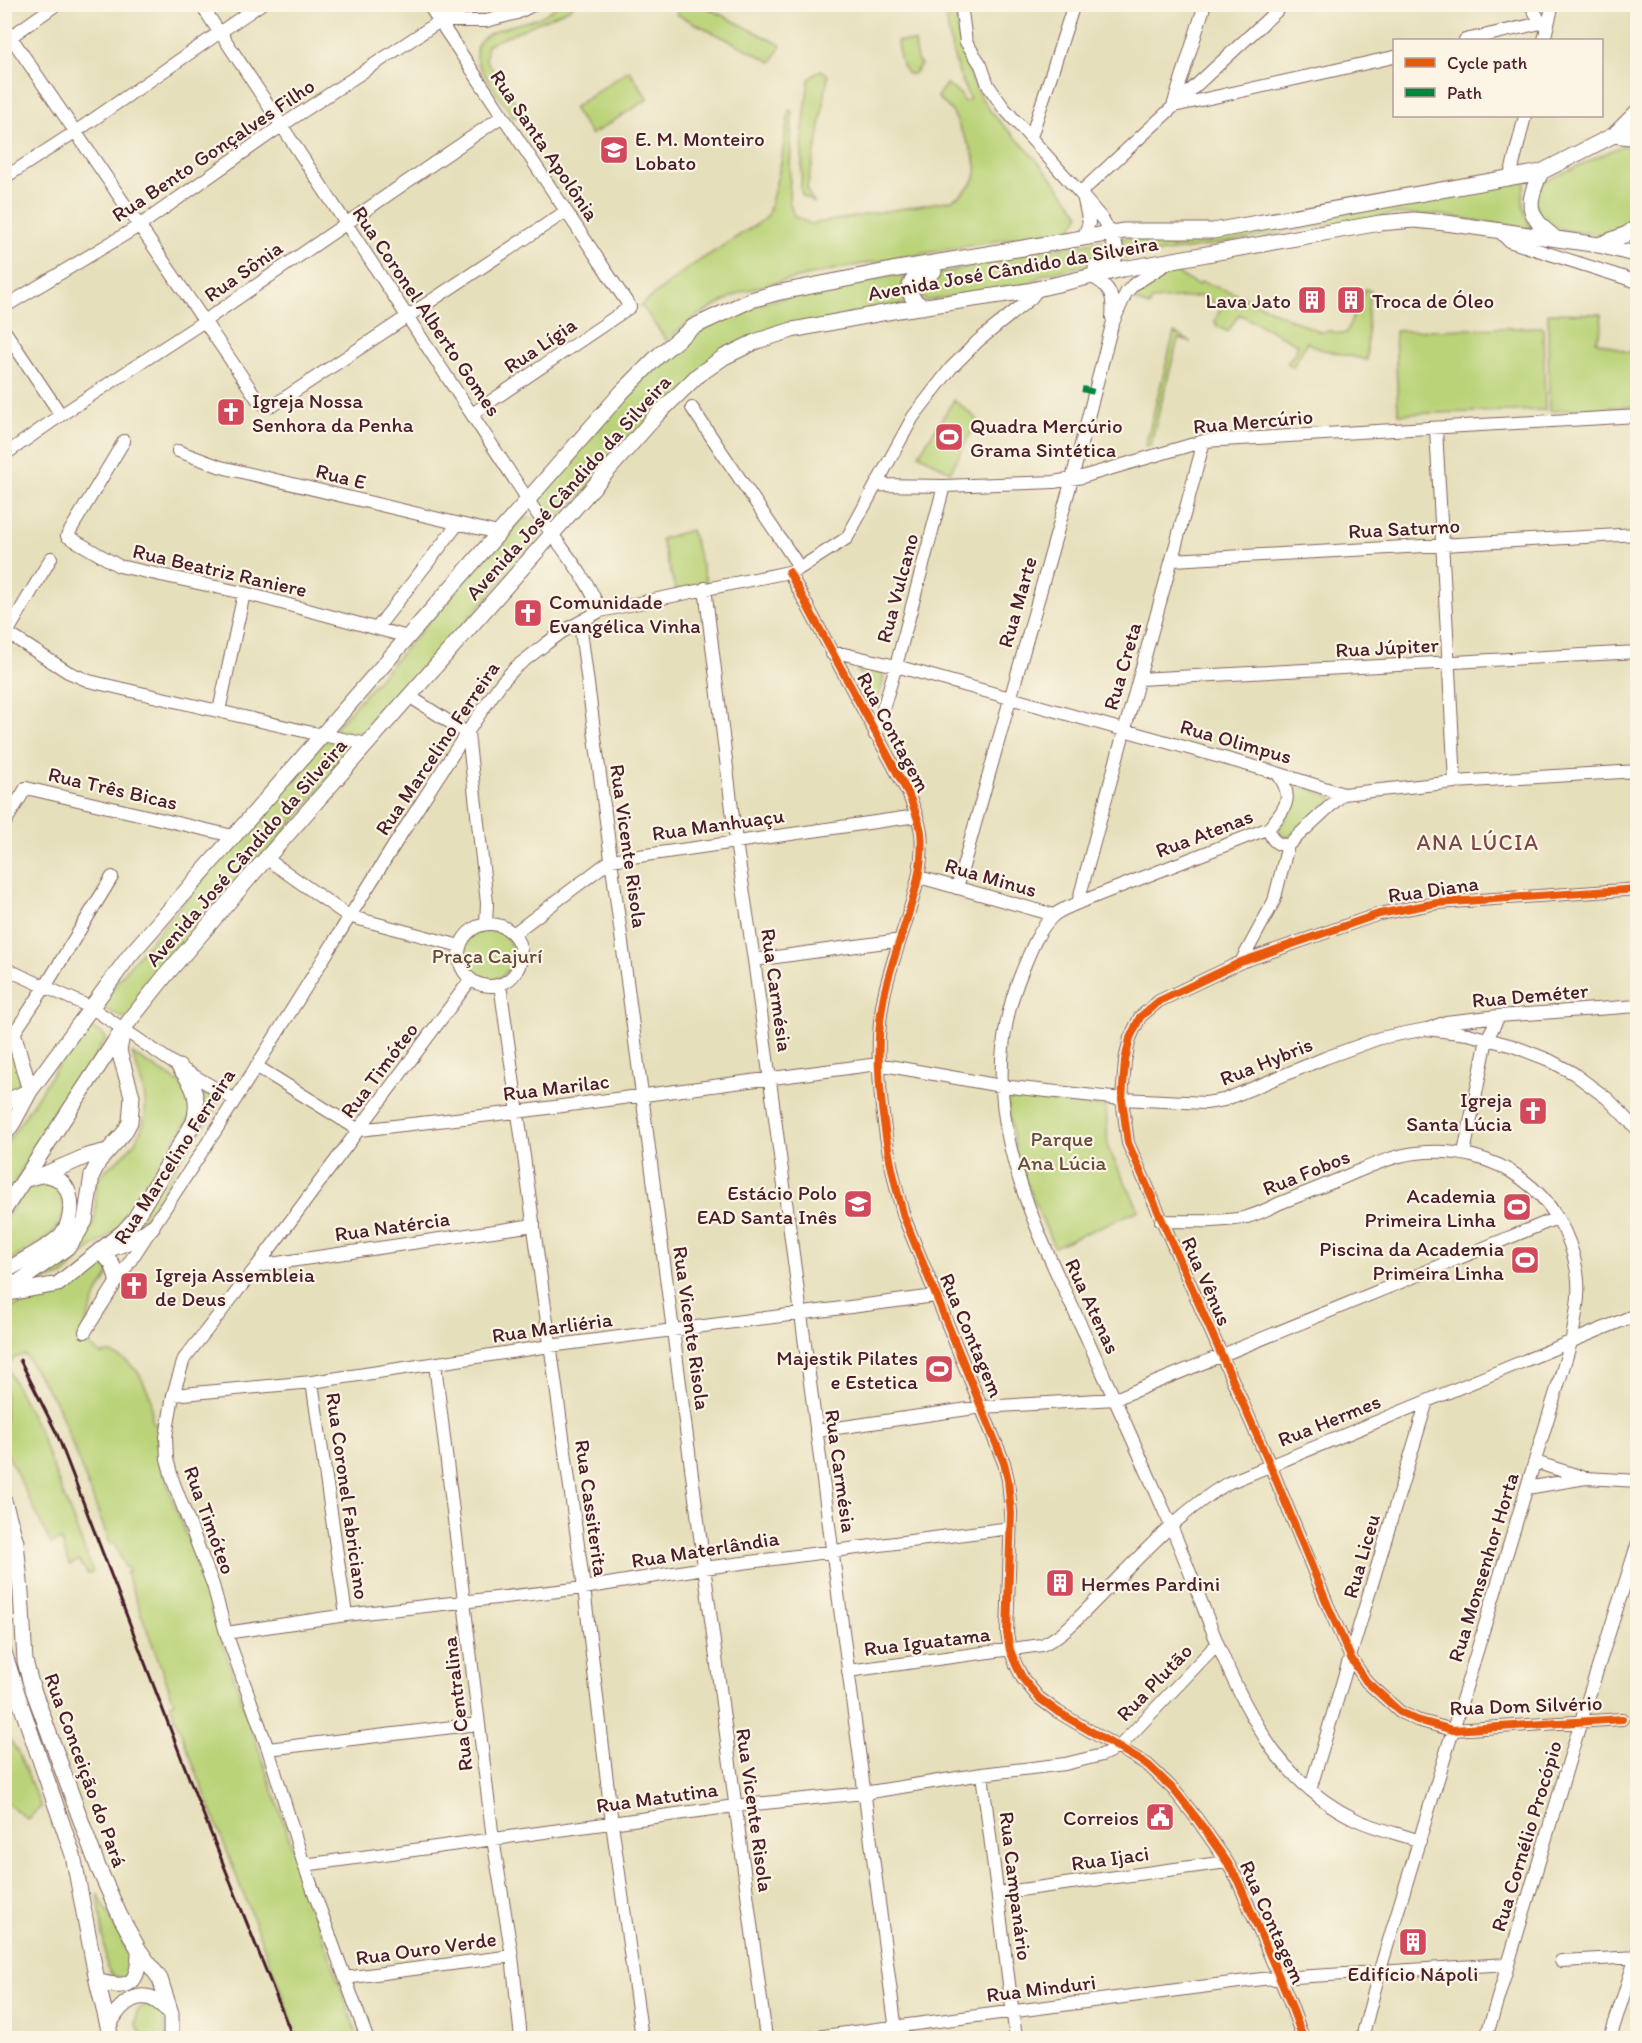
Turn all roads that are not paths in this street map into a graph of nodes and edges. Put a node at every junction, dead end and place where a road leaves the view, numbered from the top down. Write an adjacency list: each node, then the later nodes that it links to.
1 (57, 4): 15 (street)
2 (201, 4): 14 (street, Rua Coronel Alberto Gomes)
3 (261, 4): 14 (street)
4 (428, 4): 12 (street, Rua Santa Apolônia)
5 (535, 4): 12 (street)
6 (961, 4): 26 (street)
7 (1074, 4): 26 (street)
8 (1205, 4): 19 (street)
9 (1284, 4): 19 (street)
10 (1530, 4): 13 (street)
11 (1553, 4): 13 (street)
12 (440, 21): 21 (street, Rua Santa Apolônia); 23 (street, Rua Bento Gonçalves Filho)
13 (1545, 23): 16 (street); 17 (street)
14 (218, 29): 23 (street, Rua Coronel Alberto Gomes); 24 (street)
15 (7, 35): 24 (street)
16 (1470, 39)
17 (1544, 39)
18 (1393, 57): 19 (street)
19 (1173, 106): 31 (street)
20 (1638, 111): 25 (main road, Avenida José Cândido da Silveira)
21 (501, 117): 32 (street, Rua Santa Apolônia); 33 (street, Rua Sônia)
22 (1526, 117): 29 (street)
23 (282, 126): 33 (street, Rua Coronel Alberto Gomes); 34 (street, Rua Bento Gonçalves Filho)
24 (75, 132): 30 (street); 34 (street)
25 (1614, 135): 27 (main road); 28 (main road, Avenida José Cândido da Silveira)
26 (1031, 137): 31 (street)
27 (1638, 138)
28 (1541, 172): 29 (main road, Avenida José Cândido da Silveira); 39 (main road)
29 (1510, 177): 37 (main road, Avenida José Cândido da Silveira)
30 (4, 178)
31 (1081, 195): 37 (street); 38 (street)
32 (565, 212): 48 (street, Rua Santa Apolônia); 50 (street)
33 (346, 223): 50 (street, Rua Coronel Alberto Gomes); 51 (street, Rua Sônia)
34 (139, 226): 47 (street, Rua Bento Gonçalves Filho); 51 (street)
35 (1638, 226): 40 (main road)
36 (1498, 231): 39 (main road, Avenida José Cândido da Silveira); 43 (main road, Avenida José Cândido da Silveira); 45 (street)
37 (1111, 234): 38 (main road, Avenida José Cândido da Silveira); 46 (main road)
38 (1083, 238): 42 (main road, Avenida José Cândido da Silveira)
39 (1556, 238): 40 (main road, Avenida José Cândido da Silveira)
40 (1599, 245): 41 (main road, Avenida José Cândido da Silveira)
41 (1638, 255)
42 (972, 257): 49 (main road); 66 (main road, Avenida José Cândido da Silveira)
43 (1172, 260): 44 (main road, Avenida José Cândido da Silveira); 52 (street, Rua Marte)
44 (1090, 276): 46 (main road, Avenida José Cândido da Silveira); 52 (street, Rua Marte)
45 (1638, 282)
46 (1038, 289): 49 (main road, Avenida José Cândido da Silveira); 64 (street, Rua Marcelino Ferreira)
47 (4, 307)
48 (630, 307): 55 (street, Rua Lígia)
49 (922, 307): 69 (main road, Avenida José Cândido da Silveira)
50 (408, 316): 51 (street); 55 (street, Rua Coronel Alberto Gomes)
51 (203, 322): 56 (street, Rua Sônia)
52 (1112, 325): 63 (street, Rua Marte)
53 (4, 330): 56 (street)
54 (692, 408): 74 (street)
55 (472, 414): 66 (street, Rua Coronel Alberto Gomes)
56 (61, 415): 62 (street, Rua Sônia)
57 (1638, 416): 58 (street, Rua Mercúrio)
58 (1436, 429): 60 (street, Rua Mercúrio); 71 (street)
59 (124, 441): 76 (street, Rua Beatriz Raniere)
60 (1204, 441): 63 (street, Rua Mercúrio); 73 (street, Rua Creta)
61 (178, 451): 67 (street, Rua E)
62 (4, 455)
63 (1071, 479): 65 (street, Rua Mercúrio); 88 (street, Rua Marte)
64 (876, 485): 65 (street, Rua Mercúrio); 74 (street, Rua Marcelino Ferreira)
65 (944, 486): 85 (street, Rua Vulcano)
66 (528, 498): 68 (main road, Avenida José Cândido da Silveira); 69 (street, Rua Coronel Alberto Gomes)
67 (458, 525): 68 (street, Rua E); 79 (street)
68 (498, 533): 81 (main road, Avenida José Cândido da Silveira)
69 (552, 533): 77 (street, Rua Coronel Alberto Gomes); 87 (main road, Avenida José Cândido da Silveira)
70 (1638, 534): 71 (street, Rua Saturno)
71 (1443, 545): 73 (street, Rua Saturno); 84 (street)
72 (51, 558): 80 (street)
73 (1173, 560): 86 (street, Rua Creta)
74 (794, 570): 75 (street, Rua Marcelino Ferreira); 83 (street, Rua Contagem)
75 (705, 588): 77 (street, Rua Marcelino Ferreira); 103 (street, Rua Carmésia)
76 (243, 593): 79 (street, Rua Beatriz Raniere); 89 (street)
77 (600, 611): 78 (street, Rua Marcelino Ferreira)
78 (580, 623): 92 (street, Rua Marcelino Ferreira); 106 (street, Rua Vicente Risola)
79 (377, 628): 81 (street, Rua Beatriz Raniere)
80 (5, 634): 89 (street)
81 (408, 637): 91 (main road, Avenida José Cândido da Silveira)
82 (1638, 652): 84 (street, Rua Júpiter)
83 (832, 654): 85 (street, Rua Olimpus); 93 (street, Rua Contagem)
84 (1449, 663): 86 (street, Rua Júpiter); 97 (street)
85 (896, 666): 88 (street, Rua Olimpus); 93 (street, Rua Vulcano)
86 (1139, 679): 90 (street, Rua Creta)
87 (409, 696): 92 (street); 94 (main road, Avenida José Cândido da Silveira)
88 (1010, 699): 90 (street, Rua Olimpus); 109 (street, Rua Marte)
89 (219, 711): 91 (street)
90 (1123, 730): 96 (street, Rua Olimpus); 111 (street, Rua Creta)
91 (322, 734): 94 (street); 102 (main road, Avenida José Cândido da Silveira)
92 (468, 734): 113 (street, Rua Marcelino Ferreira); 114 (street)
93 (875, 735): 99 (street, Rua Contagem)
94 (367, 744): 105 (main road, Avenida José Cândido da Silveira)
95 (1638, 771): 97 (street, Rua Olimpus)
96 (1277, 773): 98 (street, Rua Olimpus); 101 (street)
97 (1455, 782): 98 (street, Rua Olimpus)
98 (1343, 795): 104 (street)
99 (917, 816): 103 (street, Rua Manhuaçu); 108 (street, Rua Contagem)
100 (4, 824): 102 (street, Rua Três Bicas)
101 (1269, 828): 104 (street); 111 (street, Rua Atenas)
102 (233, 836): 125 (main road, Avenida José Cândido da Silveira)
103 (736, 842): 106 (street, Rua Manhuaçu); 118 (street, Rua Carmésia)
104 (1287, 845): 119 (street)
105 (267, 859): 113 (street); 127 (main road, Avenida José Cândido da Silveira)
106 (611, 860): 115 (street, Rua Manhuaçu); 138 (street, Rua Vicente Risola)
107 (112, 877): 123 (street)
108 (919, 877): 109 (street, Rua Minus); 116 (street, Rua Contagem)
109 (957, 888): 112 (street, Rua Minus)
110 (1638, 889): 119 (street, Rua Diana)
111 (1078, 903): 112 (street, Rua Atenas)
112 (1054, 915): 136 (street, Rua Atenas)
113 (348, 916): 117 (street); 133 (street, Rua Marcelino Ferreira)
114 (486, 924): 115 (street); 117 (street)
115 (513, 934): 122 (street)
116 (900, 940): 118 (street); 132 (street, Rua Contagem)
117 (460, 946): 121 (street)
118 (754, 960): 135 (street, Rua Carmésia)
119 (1241, 962): 139 (street, Rua Vênus)
120 (4, 968): 123 (street)
121 (471, 980): 122 (street); 143 (street, Rua Timóteo)
122 (500, 984): 142 (street, Rua Cassiterita)
123 (45, 987): 125 (street); 129 (street)
124 (1638, 1006): 126 (street, Rua Deméter)
125 (92, 1008): 127 (street); 137 (main road, Avenida José Cândido da Silveira)
126 (1499, 1016): 128 (street, Rua Deméter); 130 (street)
127 (123, 1029): 134 (street); 146 (main road); 149 (main road, Avenida José Cândido da Silveira)
128 (1426, 1029): 130 (street, Rua Hybris); 139 (street, Rua Hybris)
129 (13, 1032): 131 (street); 137 (main road)
130 (1486, 1039): 144 (street, Rua Hybris); 147 (street)
131 (4, 1048)
132 (878, 1064): 135 (street, Rua Marilac); 136 (street, Rua Hybris); 160 (street, Rua Contagem)
133 (256, 1066): 140 (street, Rua Marcelino Ferreira); 143 (street)
134 (179, 1067): 140 (street); 155 (main road)
135 (769, 1078): 138 (street, Rua Marilac); 161 (street, Rua Carmésia)
136 (1001, 1086): 139 (street, Rua Hybris); 171 (street, Rua Atenas)
137 (30, 1091): 141 (main road); 145 (main road, Avenida José Cândido da Silveira)
138 (642, 1095): 142 (street, Rua Marilac); 163 (street, Rua Vicente Risola)
139 (1122, 1099): 152 (street, Rua Vênus)
140 (235, 1100): 154 (street, Rua Marcelino Ferreira)
141 (4, 1102)
142 (518, 1112): 143 (street, Rua Marilac); 153 (street, Rua Cassiterita)
143 (359, 1130): 156 (street, Rua Timóteo)
144 (1638, 1130)
145 (4, 1136)
146 (107, 1151): 148 (main road); 159 (main road)
147 (1464, 1153): 151 (street, Rua Monsenhor Horta); 152 (street, Rua Fobos)
148 (45, 1174): 149 (main road); 157 (main road)
149 (24, 1180): 150 (main road, Avenida José Cândido da Silveira)
150 (4, 1210)
151 (1557, 1218): 165 (street, Rua Monsenhor Horta); 167 (street)
152 (1161, 1221): 167 (street, Rua Vênus)
153 (534, 1225): 156 (street, Rua Natércia); 166 (street, Rua Cassiterita)
154 (152, 1227): 155 (main road); 158 (street, Rua Marcelino Ferreira)
155 (98, 1253): 158 (main road); 159 (main road)
156 (257, 1266): 170 (street, Rua Timóteo)
157 (4, 1272)
158 (117, 1280): 164 (street, Rua Marcelino Ferreira)
159 (4, 1293)
160 (935, 1296): 161 (street, Rua Marliéria); 173 (street, Rua Contagem)
161 (801, 1312): 163 (street, Rua Marliéria); 174 (street, Rua Carmésia)
162 (1638, 1314): 165 (street, Rua Hermes)
163 (673, 1330): 166 (street, Rua Marliéria); 185 (street, Rua Vicente Risola)
164 (85, 1332)
165 (1572, 1340): 172 (street, Rua Hermes); 175 (street, Rua Monsenhor Horta)
166 (550, 1346): 168 (street, Rua Marliéria); 186 (street, Rua Cassiterita)
167 (1222, 1357): 171 (street); 176 (street, Rua Vênus)
168 (435, 1364): 169 (street, Rua Marliéria); 187 (street, Rua Centralina)
169 (312, 1382): 170 (street, Rua Marliéria); 188 (street, Rua Coronel Fabriciano)
170 (173, 1395): 189 (street, Rua Timóteo)
171 (1115, 1399): 173 (street); 181 (street, Rua Atenas)
172 (1427, 1401): 176 (street, Rua Hermes); 193 (street, Rua Liceu)
173 (982, 1407): 174 (street); 182 (street, Rua Contagem)
174 (816, 1431): 184 (street, Rua Carmésia)
175 (1535, 1462): 177 (street); 179 (street, Rua Monsenhor Horta)
176 (1270, 1465): 181 (street, Rua Hermes); 193 (street, Rua Vênus)
177 (1586, 1478): 178 (street); 179 (street)
178 (1638, 1481)
179 (1527, 1488): 198 (street, Rua Monsenhor Horta)
180 (4, 1501): 211 (main road, Rua Conceição do Pará)
181 (1172, 1526): 190 (street, Rua Atenas); 191 (street, Rua Hermes)
182 (1011, 1528): 184 (street, Rua Materlândia); 191 (street, Rua Contagem)
183 (1638, 1542): 196 (street, Rua Cornélio Procópio)
184 (832, 1551): 185 (street, Rua Materlândia); 194 (street, Rua Carmésia)
185 (704, 1568): 186 (street, Rua Materlândia); 204 (street, Rua Vicente Risola)
186 (584, 1588): 187 (street, Rua Materlândia); 205 (street, Rua Cassiterita)
187 (465, 1601): 188 (street, Rua Materlândia); 197 (street, Rua Centralina)
188 (346, 1616): 189 (street, Rua Materlândia)
189 (226, 1633): 200 (street, Rua Timóteo)
190 (1217, 1644): 199 (street, Rua Plutão); 202 (street, Rua Atenas)
191 (1011, 1650): 194 (street, Rua Iguatama); 199 (street, Rua Contagem)
192 (4, 1652): 219 (main road)
193 (1352, 1658): 198 (street, Rua Dom Silvério); 202 (street, Rua Liceu)
194 (848, 1671): 203 (street, Rua Carmésia)
195 (1622, 1719): 196 (street, Rua Dom Silvério)
196 (1581, 1721): 198 (street, Rua Dom Silvério); 215 (street, Rua Cornélio Procópio)
197 (478, 1724): 200 (street); 206 (street, Rua Centralina)
198 (1453, 1730): 207 (street, Rua Monsenhor Horta)
199 (1119, 1747): 201 (street, Rua Matutina); 208 (street, Rua Contagem)
200 (268, 1749): 209 (street, Rua Timóteo)
201 (982, 1774): 203 (street, Rua Matutina); 210 (street, Rua Campanário)
202 (1310, 1790): 207 (street, Rua Atenas)
203 (864, 1793): 204 (street, Rua Matutina); 223 (street, Rua Carmésia)
204 (735, 1806): 205 (street, Rua Matutina); 228 (street, Rua Vicente Risola)
205 (612, 1823): 206 (street, Rua Matutina); 227 (street, Rua Cassiterita)
206 (493, 1839): 209 (street, Rua Matutina); 213 (street, Rua Centralina)
207 (1420, 1841): 216 (street, Rua Monsenhor Horta)
208 (1227, 1862): 210 (street, Rua Ijaci); 218 (street, Rua Contagem)
209 (304, 1865): 217 (street, Rua Timóteo)
210 (998, 1893): 220 (street, Rua Campanário)
211 (139, 1950): 219 (main road); 221 (main road, Rua Conceição do Pará)
212 (1637, 1955): 214 (street); 234 (street)
213 (512, 1956): 217 (street, Rua Ouro Verde); 226 (street, Rua Centralina)
214 (1561, 1961)
215 (1508, 1964): 216 (street, Rua Minduri); 233 (street, Rua Cornélio Procópio)
216 (1379, 1973): 218 (street, Rua Minduri); 232 (street, Rua Monsenhor Horta)
217 (345, 1978): 225 (street, Rua Timóteo)
218 (1279, 1979): 220 (street, Rua Minduri); 231 (street, Rua Contagem)
219 (97, 1982): 222 (main road)
220 (1013, 2012): 223 (street, Rua Minduri); 230 (street, Rua Campanário)
221 (171, 2013): 222 (main road); 224 (main road, Rua Conceição do Pará)
222 (110, 2032)
223 (896, 2032): 229 (street, Rua Minduri)
224 (171, 2038)
225 (367, 2038)
226 (521, 2038)
227 (642, 2038)
228 (766, 2038)
229 (808, 2038)
230 (1017, 2038)
231 (1303, 2038)
232 (1362, 2038)
233 (1486, 2038)
234 (1610, 2038)

